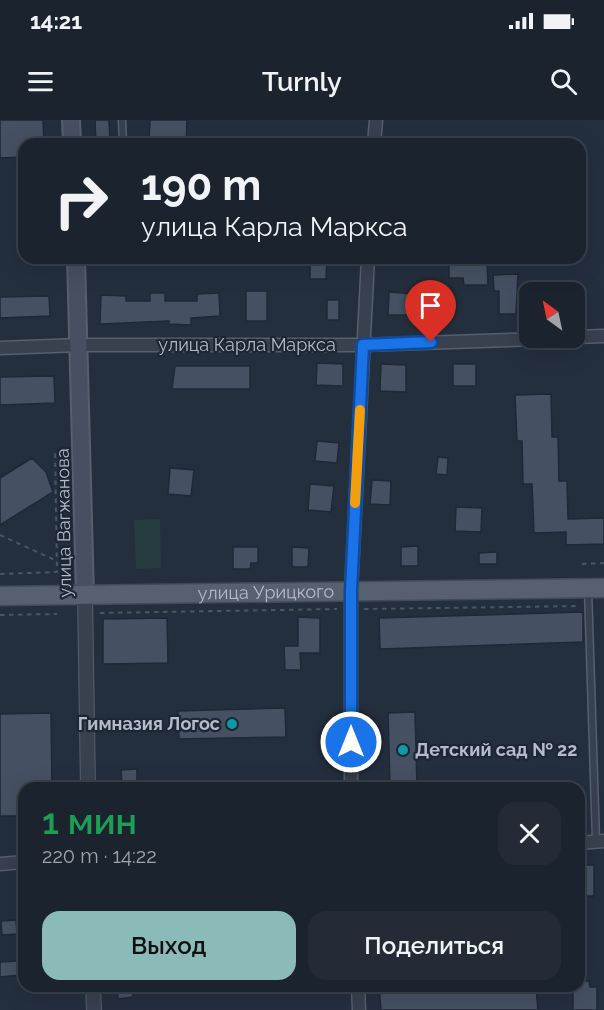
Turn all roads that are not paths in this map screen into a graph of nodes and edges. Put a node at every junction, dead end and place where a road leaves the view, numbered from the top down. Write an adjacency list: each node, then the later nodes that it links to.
1 (71, 120): 4 (main road)
2 (122, 120): 5 (lane)
3 (375, 120): 6 (street)
4 (72, 138)
5 (123, 138)
6 (374, 138)
7 (76, 264): 12 (main road, улица Вагжанова)
8 (368, 264): 13 (street)
9 (604, 336): 10 (street)
10 (585, 337)
11 (519, 340): 13 (street, улица Карла Маркса)
12 (79, 345): 13 (street, улица Карла Маркса); 14 (street, улица Карла Маркса); 17 (main road, улица Вагжанова)
13 (363, 345): 16 (street)
14 (0, 348)
15 (596, 588): 16 (main road, улица Урицкого); 21 (lane)
16 (351, 591): 17 (main road, улица Урицкого); 20 (street)
17 (85, 595): 18 (main road, улица Урицкого); 19 (street, улица Вагжанова)
18 (0, 596)
19 (88, 782)
20 (351, 782)
21 (600, 841): 22 (street)
22 (585, 842)
23 (18, 862): 24 (street)
24 (0, 864)
25 (93, 992): 27 (street)
26 (358, 992): 28 (street)
27 (93, 1010)
28 (359, 1010)

